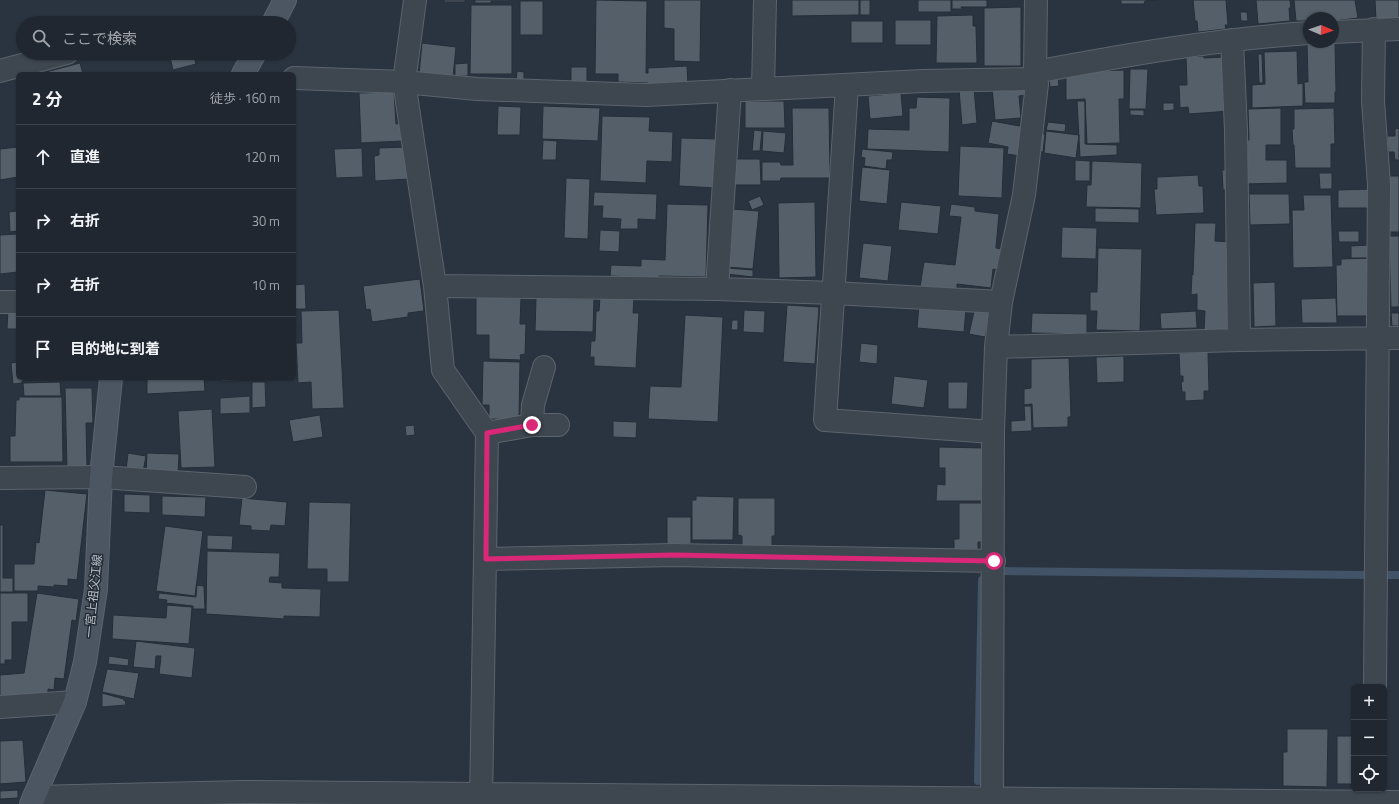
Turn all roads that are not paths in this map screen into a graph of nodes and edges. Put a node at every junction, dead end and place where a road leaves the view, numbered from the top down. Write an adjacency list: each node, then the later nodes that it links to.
1 (285, 0): 5 (main road)
2 (415, 0): 17 (street)
3 (765, 0): 19 (street)
4 (1036, 0): 15 (street)
5 (274, 16)
6 (1399, 28): 7 (street)
7 (1374, 29): 8 (street); 27 (street)
8 (1339, 32)
9 (1303, 34): 10 (street)
10 (1232, 40): 15 (street); 28 (street)
11 (41, 60): 13 (street)
12 (251, 60): 14 (main road)
13 (0, 71)
14 (244, 72)
15 (1035, 72): 18 (street); 26 (street)
16 (296, 78): 17 (street)
17 (404, 82): 20 (street); 21 (street)
18 (847, 86): 19 (street); 23 (street)
19 (763, 89): 20 (street)
20 (730, 90): 22 (street)
21 (435, 286): 22 (street); 35 (street)
22 (717, 289): 23 (street)
23 (833, 293): 26 (street); 34 (street)
24 (0, 302): 25 (street)
25 (16, 302)
26 (1001, 302): 29 (street)
27 (1389, 338): 28 (street); 41 (street)
28 (1239, 340): 29 (street)
29 (996, 348): 34 (street)
30 (544, 367): 32 (street)
31 (111, 380): 36 (main road, 一宮上祖父江線)
32 (532, 425): 33 (street); 35 (street)
33 (558, 425)
34 (993, 432): 40 (street)
35 (487, 433): 39 (street)
36 (102, 477): 37 (street); 38 (street); 42 (main road, 一宮上祖父江線)
37 (0, 478)
38 (245, 487)
39 (486, 559): 40 (street); 46 (street)
40 (994, 561): 48 (street)
41 (1375, 684)
42 (75, 702): 43 (street); 47 (main road, 一宮上祖父江線)
43 (0, 707)
44 (243, 798): 46 (street); 47 (street)
45 (1373, 798): 48 (street); 49 (street)
46 (481, 800): 48 (street)
47 (32, 801)
48 (992, 802)
49 (1399, 802)

